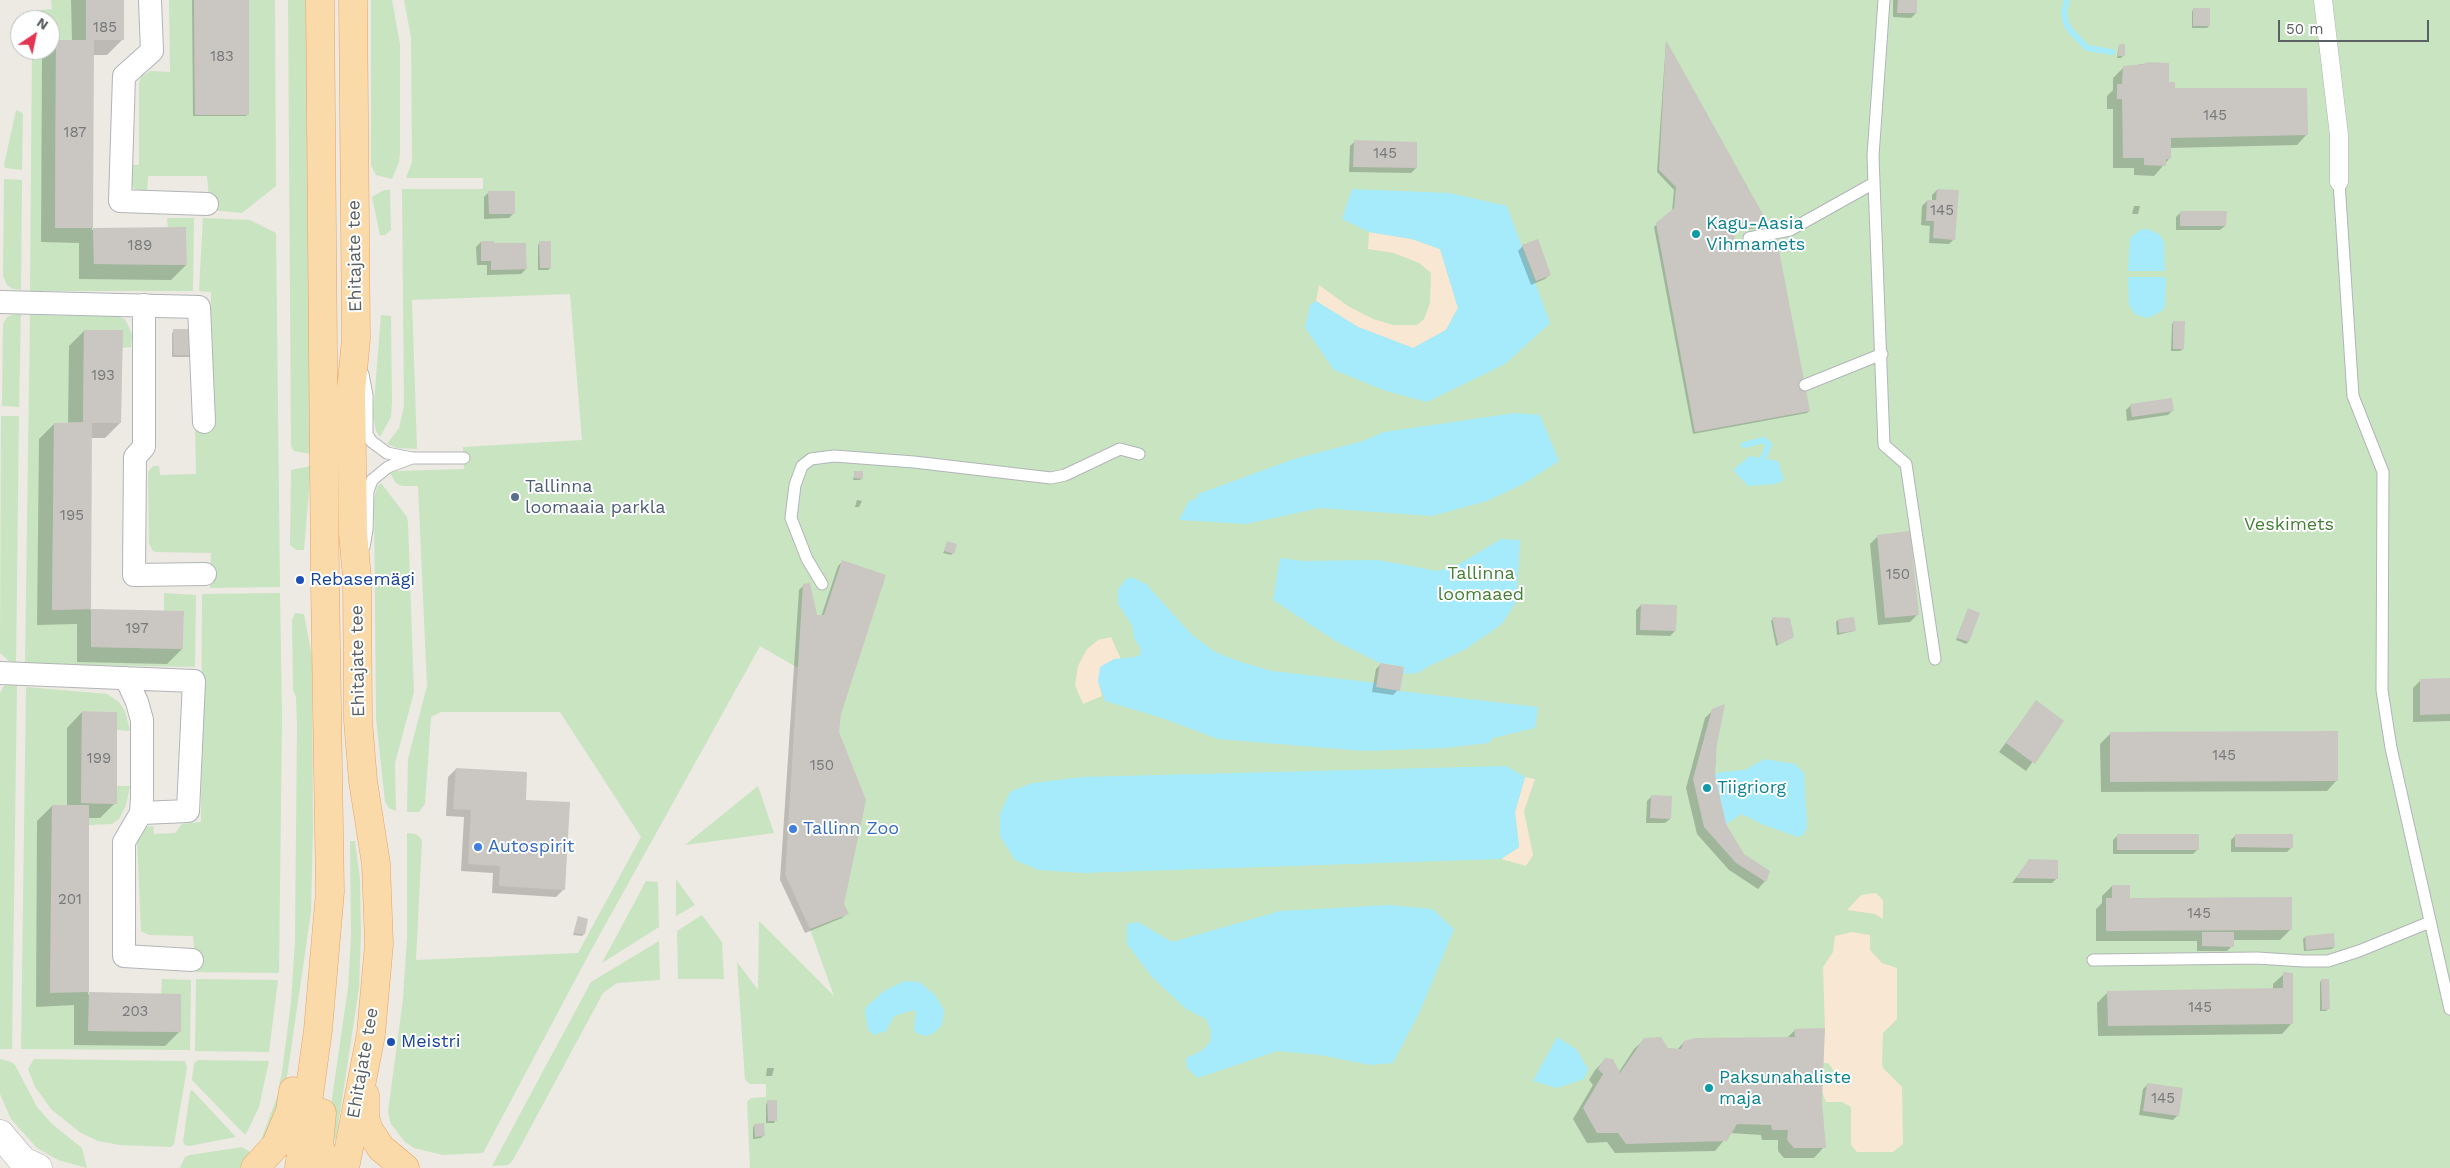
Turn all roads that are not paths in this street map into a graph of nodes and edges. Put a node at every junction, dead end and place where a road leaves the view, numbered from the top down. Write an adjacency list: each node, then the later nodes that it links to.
1 (150, 0): 8 (street)
2 (320, 0): 30 (main road, Ehitajate tee)
3 (353, 0): 12 (main road, Ehitajate tee)
4 (1884, 0): 7 (lane)
5 (2324, 0): 6 (street)
6 (2339, 182): 26 (lane)
7 (1874, 183): 9 (lane); 13 (lane)
8 (207, 204)
9 (1749, 238)
10 (0, 302): 11 (street)
11 (144, 305): 15 (street); 19 (street)
12 (356, 339): 17 (lane); 20 (main road, Ehitajate tee)
13 (1882, 354): 14 (lane); 22 (lane)
14 (1805, 385)
15 (204, 422)
16 (1139, 454): 21 (lane)
17 (412, 458): 18 (lane); 20 (lane)
18 (464, 458)
19 (205, 574)
20 (357, 578): 31 (main road, Ehitajate tee)
21 (822, 584)
22 (1935, 658)
23 (0, 673): 24 (street)
24 (126, 678): 25 (street); 25 (street)
25 (141, 813): 27 (street)
26 (2430, 922): 28 (lane); 29 (lane)
27 (192, 960)
28 (2093, 960)
29 (2450, 1009)
30 (318, 1030): 34 (main road); 35 (main road, Ehitajate tee); 36 (main road)
31 (364, 1075): 37 (main road, Ehitajate tee); 38 (main road)
32 (0, 1134): 33 (main road)
33 (23, 1161)
34 (255, 1168)
35 (299, 1168)
36 (328, 1168)
37 (345, 1168)
38 (405, 1168)

